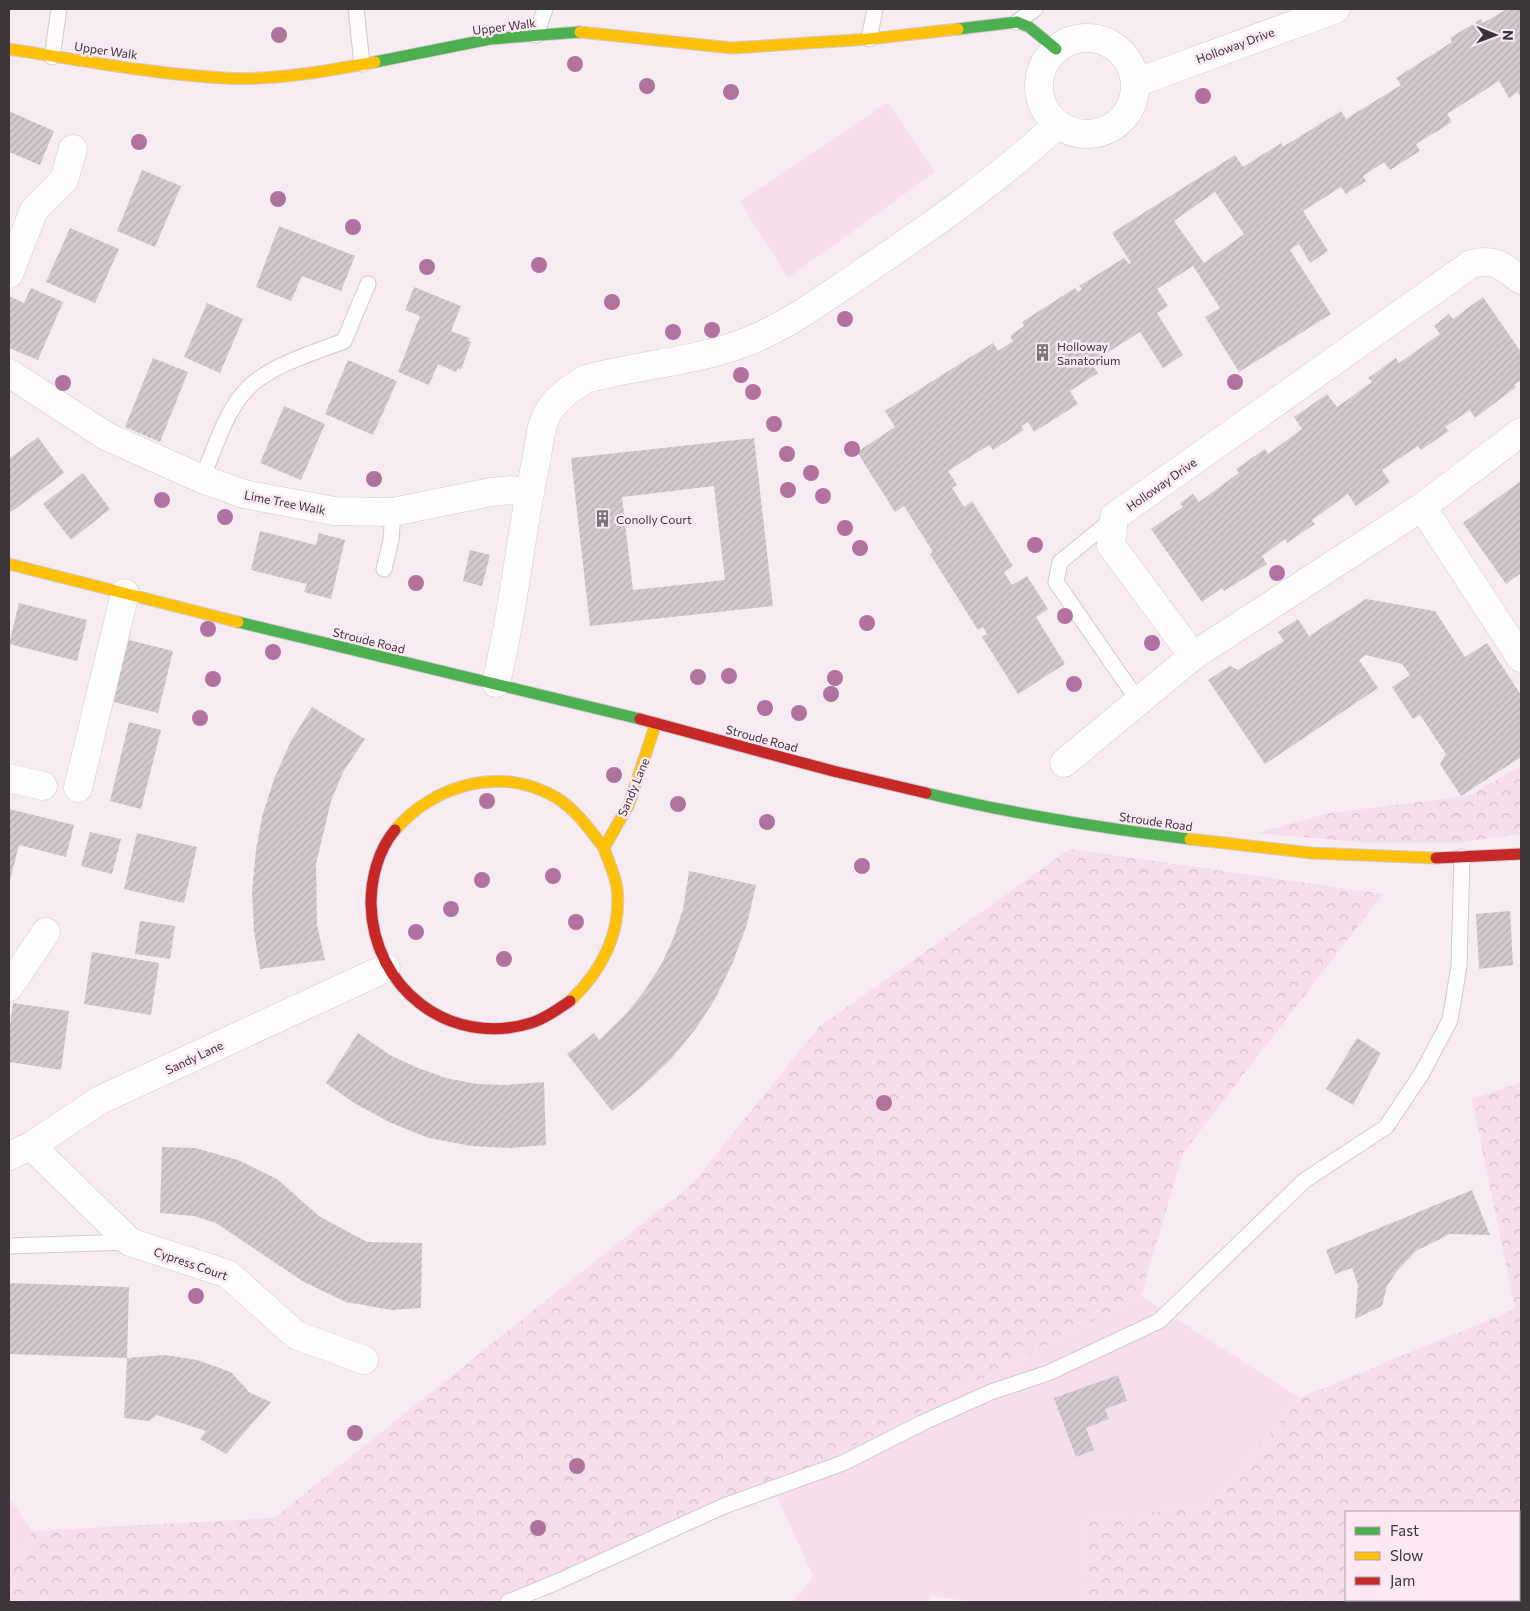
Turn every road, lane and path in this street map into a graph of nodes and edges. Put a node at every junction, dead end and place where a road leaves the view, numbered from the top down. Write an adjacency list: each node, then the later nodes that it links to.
1 (59, 9): 12 (lane)
2 (356, 9): 13 (lane)
3 (546, 9): 8 (lane)
4 (875, 9): 9 (lane)
5 (1035, 9): 7 (lane)
6 (1336, 9): 14 (street, Holloway Drive)
7 (1017, 22): 9 (street, Upper Walk); 11 (street)
8 (536, 35): 9 (street, Upper Walk); 13 (street, Upper Walk)
9 (868, 39)
10 (9, 49): 12 (street, Upper Walk)
11 (1056, 49): 14 (street); 15 (street)
12 (52, 56): 13 (street, Upper Walk)
13 (362, 64)
14 (1135, 83): 15 (street)
15 (1058, 124): 24 (street)
16 (73, 150): 17 (street)
17 (18, 222): 18 (street)
18 (9, 274)
19 (1521, 280): 27 (street, Holloway Drive)
20 (368, 284): 23 (lane)
21 (9, 373): 23 (street, Lime Tree Walk)
22 (1521, 432): 25 (street)
23 (202, 480): 26 (street, Lime Tree Walk)
24 (529, 494): 26 (street, Lime Tree Walk); 33 (street)
25 (1422, 507): 31 (street); 32 (street)
26 (393, 512): 29 (lane)
27 (1114, 517): 31 (street, Holloway Drive); 34 (lane)
28 (9, 564): 30 (street, Stroude Road)
29 (384, 569)
30 (125, 593): 33 (street, Stroude Road); 39 (street)
31 (1193, 656): 34 (street)
32 (1521, 658)
33 (496, 683): 35 (street, Stroude Road)
34 (1139, 702): 36 (street)
35 (656, 723): 40 (street, Sandy Lane); 42 (street, Stroude Road)
36 (1064, 764)
37 (9, 778): 38 (street)
38 (43, 786)
39 (78, 788)
40 (604, 848): 44 (street); 44 (street)
41 (1521, 854): 42 (street, Stroude Road)
42 (1462, 857): 50 (lane)
43 (46, 932): 45 (street)
44 (386, 968): 46 (street, Sandy Lane)
45 (9, 987)
46 (20, 1151): 47 (street, Cypress Court)
47 (130, 1242): 48 (lane); 49 (street, Cypress Court)
48 (9, 1246)
49 (364, 1360)
50 (508, 1602)

